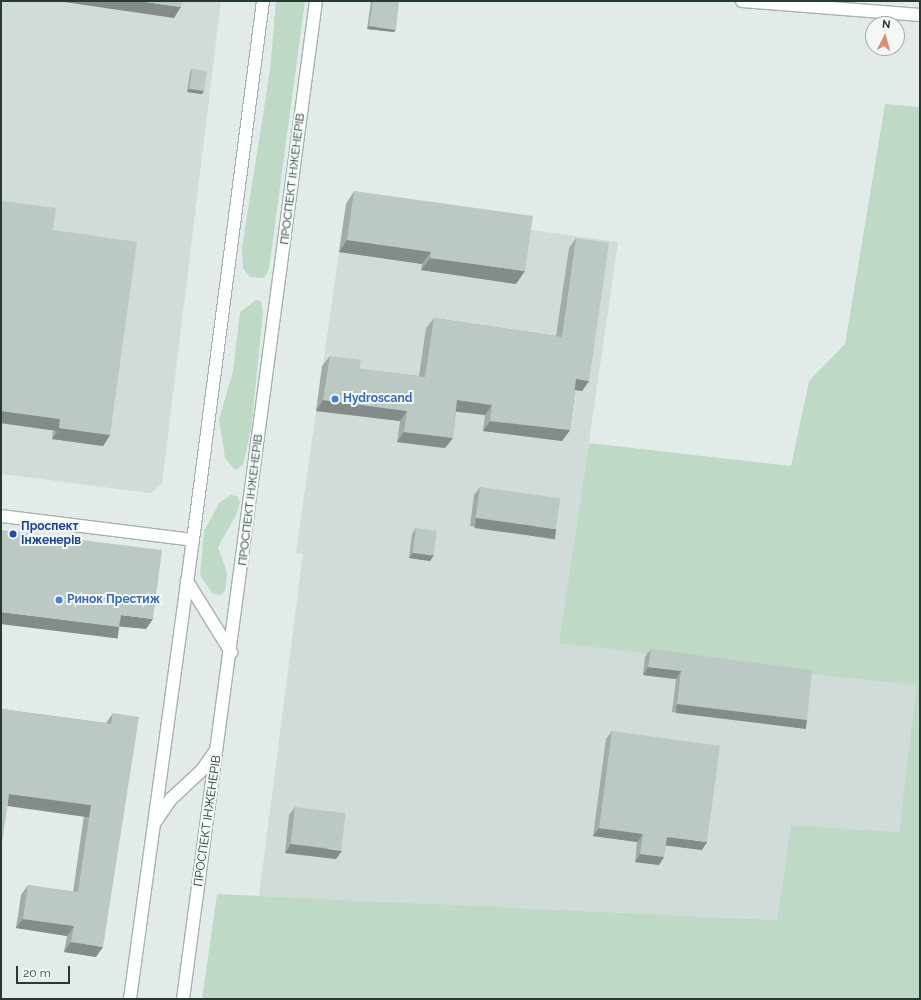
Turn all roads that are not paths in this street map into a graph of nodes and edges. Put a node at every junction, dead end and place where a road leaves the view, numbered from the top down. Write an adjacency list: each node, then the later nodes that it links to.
1 (264, 1): 6 (street)
2 (316, 1): 8 (street, ПРОСПЕКТ ІНЖЕНЕРІВ)
3 (742, 1): 4 (street)
4 (920, 15)
5 (1, 516): 6 (street)
6 (193, 540): 7 (street)
7 (187, 581): 8 (street); 10 (street)
8 (231, 652): 9 (street, ПРОСПЕКТ ІНЖЕНЕРІВ)
9 (218, 746): 10 (street); 12 (street, ПРОСПЕКТ ІНЖЕНЕРІВ)
10 (154, 824): 11 (street)
11 (130, 999)
12 (183, 999)

